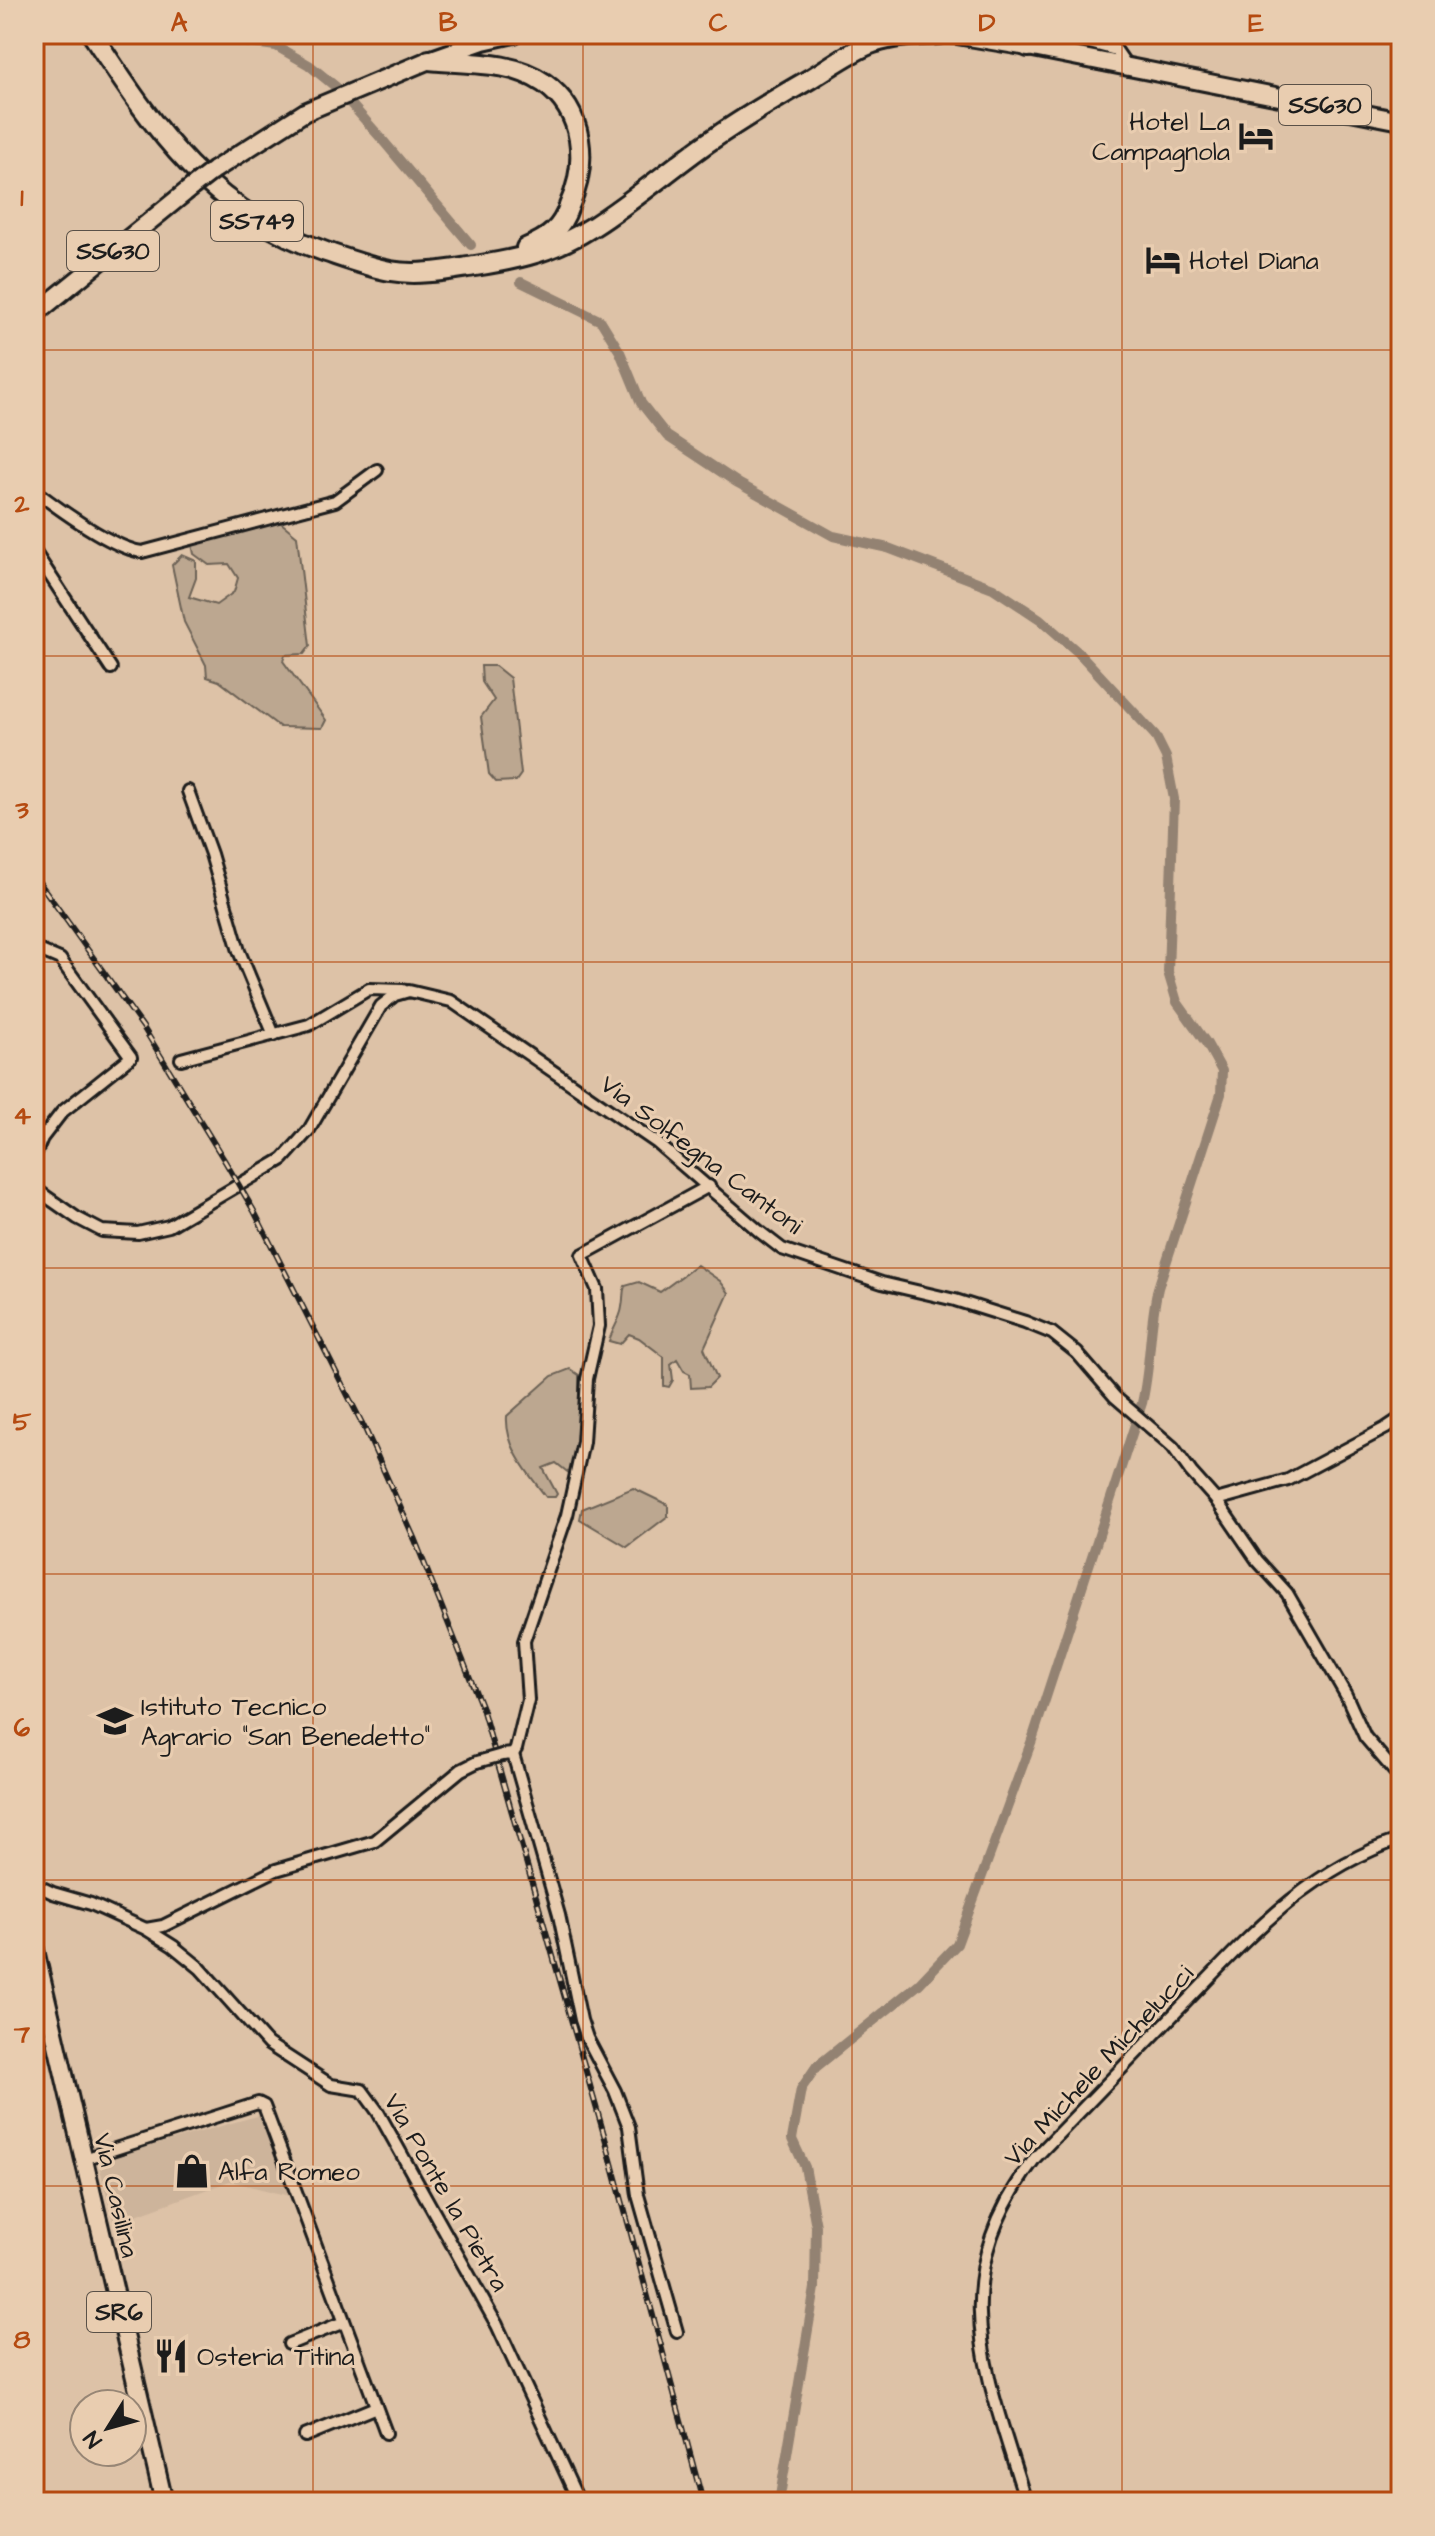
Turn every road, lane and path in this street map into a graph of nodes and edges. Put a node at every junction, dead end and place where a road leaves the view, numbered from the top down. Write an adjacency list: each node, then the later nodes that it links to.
1 (92, 34): 11 (highway, SS749)
2 (514, 34): 8 (main road)
3 (939, 34): 11 (highway)
4 (951, 34): 7 (main road, SS630)
5 (1007, 34): 7 (highway)
6 (1055, 34): 9 (street)
7 (1028, 47): 9 (main road, SS630)
8 (429, 60): 11 (highway); 12 (main road, SS630, bridge)
9 (1128, 67): 10 (main road, SS630)
10 (1401, 121)
11 (499, 262)
12 (34, 315)
13 (377, 470): 14 (street)
14 (34, 490)
15 (34, 551): 16 (street)
16 (111, 668)
17 (188, 791): 22 (street)
18 (34, 948): 24 (street)
19 (409, 991): 20 (street, Via Solfegna Cantoni); 21 (street); 25 (street, Via Solfegna Cantoni)
20 (358, 995): 21 (street); 22 (street)
21 (377, 1013): 26 (street)
22 (274, 1035): 23 (street)
23 (181, 1059)
24 (34, 1157)
25 (709, 1186): 28 (street, Via Solfegna Cantoni); 29 (street)
26 (34, 1188)
27 (1401, 1418): 28 (street)
28 (1216, 1500): 30 (street, Via Solfegna Cantoni)
29 (508, 1754): 33 (street, bridge); 37 (street)
30 (1401, 1779)
31 (1401, 1839): 44 (street, Via Michele Michelucci)
32 (34, 1884): 33 (street, Via Ponte la Pietra)
33 (146, 1929): 43 (street, Via Ponte la Pietra)
34 (34, 1946): 35 (main road, Via Casilina / SR6)
35 (84, 2159): 36 (street); 42 (main road, Via Casilina / SR6)
36 (344, 2322): 38 (street); 39 (street)
37 (677, 2332)
38 (289, 2344)
39 (376, 2407): 40 (street); 41 (street)
40 (386, 2433)
41 (305, 2436)
42 (164, 2502)
43 (579, 2502)
44 (1026, 2502)

